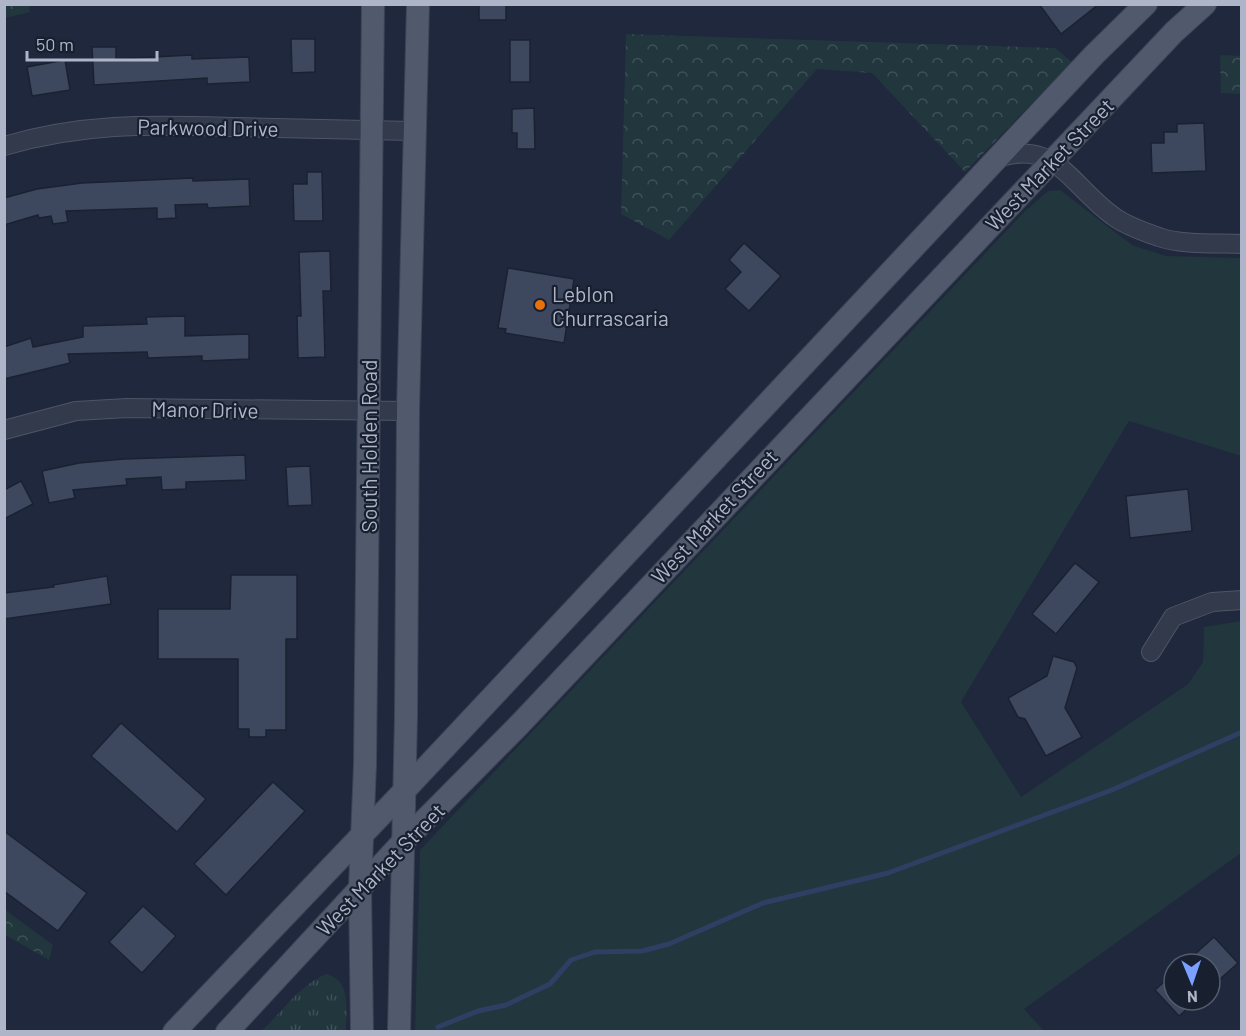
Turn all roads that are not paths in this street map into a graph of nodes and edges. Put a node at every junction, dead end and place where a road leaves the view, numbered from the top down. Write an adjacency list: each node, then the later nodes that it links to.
1 (373, 4): 5 (main road, South Holden Road)
2 (418, 4): 6 (main road, South Holden Road)
3 (1146, 4): 8 (main road, West Market Street)
4 (1205, 4): 9 (main road, West Market Street)
5 (370, 130): 6 (street, Parkwood Drive); 7 (street, Parkwood Drive); 11 (main road, South Holden Road)
6 (415, 131): 12 (main road, South Holden Road)
7 (4, 146)
8 (998, 158): 9 (street); 16 (main road, West Market Street)
9 (1053, 160): 10 (street); 18 (main road, West Market Street)
10 (1242, 244)
11 (369, 411): 12 (street, Manor Drive); 13 (street, Manor Drive); 17 (main road, South Holden Road)
12 (408, 411): 16 (main road, South Holden Road)
13 (4, 430)
14 (1242, 600): 15 (street)
15 (1151, 652)
16 (404, 791): 17 (main road, West Market Street); 18 (main road, South Holden Road)
17 (364, 832): 19 (main road, South Holden Road); 20 (main road, West Market Street)
18 (401, 844): 19 (main road, West Market Street); 23 (main road, South Holden Road)
19 (360, 888): 21 (main road, West Market Street); 22 (main road, South Holden Road)
20 (174, 1032)
21 (227, 1032)
22 (362, 1032)
23 (399, 1032)

